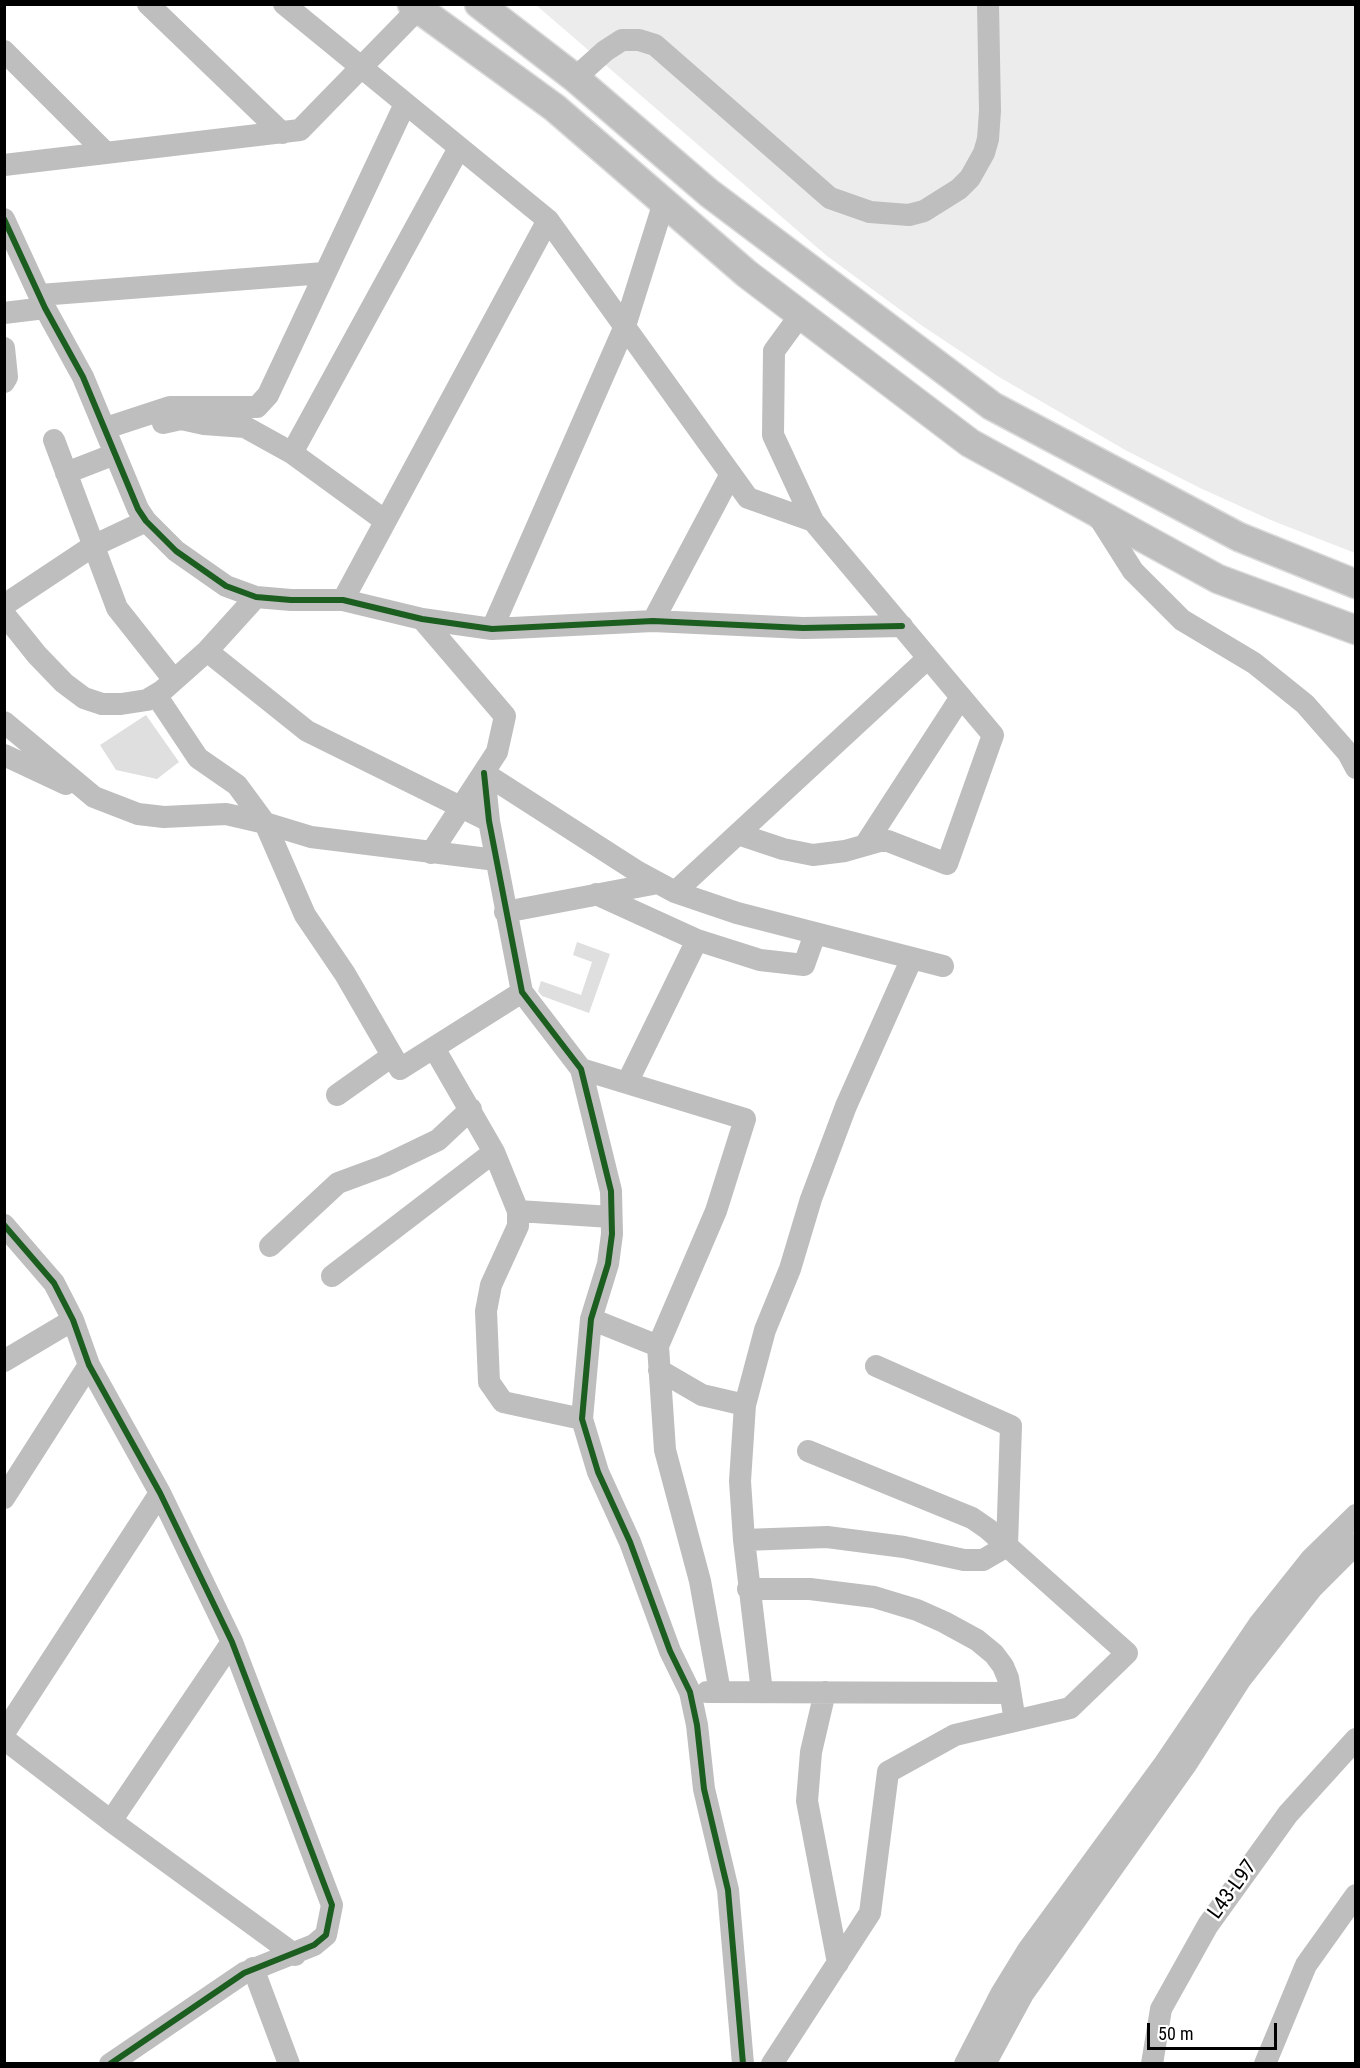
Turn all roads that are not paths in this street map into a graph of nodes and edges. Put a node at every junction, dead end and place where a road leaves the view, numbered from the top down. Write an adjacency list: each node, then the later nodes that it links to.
1 (148, 4): 10 (street)
2 (284, 4): 7 (street)
3 (479, 4): 8 (main road)
4 (988, 4): 8 (street)
5 (415, 7): 7 (street); 15 (main road)
6 (4, 51): 12 (street)
7 (360, 67): 9 (street); 10 (street)
8 (575, 78): 14 (main road)
9 (405, 104): 11 (street); 18 (street)
10 (282, 132): 12 (street)
11 (459, 148): 17 (street); 27 (street)
12 (106, 153): 13 (street)
13 (4, 165)
14 (709, 193): 15 (main road); 35 (main road)
15 (674, 211): 21 (main road); 22 (street)
16 (4, 219): 19 (street)
17 (548, 220): 22 (street); 31 (street)
18 (324, 273): 19 (street); 26 (street)
19 (43, 301): 20 (street); 26 (street)
20 (4, 313)
21 (801, 314): 30 (main road); 33 (street)
22 (625, 326): 29 (street); 43 (street)
23 (4, 348): 24 (street)
24 (4, 382)
25 (54, 440): 28 (street)
26 (111, 441): 27 (street); 28 (street); 32 (street)
27 (292, 453): 31 (street)
28 (66, 473): 34 (street)
29 (731, 474): 33 (street); 41 (street)
30 (1095, 511): 44 (main road); 52 (street)
31 (384, 520): 37 (street)
32 (146, 521): 34 (street); 36 (street)
33 (813, 521): 42 (street)
34 (93, 546): 38 (street); 47 (street)
35 (1356, 584)
36 (256, 597): 37 (street); 45 (street)
37 (343, 600): 40 (street)
38 (4, 605)
39 (4, 614): 48 (street)
40 (422, 619): 43 (street); 53 (street)
41 (653, 621): 42 (street); 43 (street)
42 (902, 626): 46 (street)
43 (492, 629)
44 (1356, 630)
45 (207, 651): 47 (street); 55 (street)
46 (928, 658): 49 (street); 58 (street)
47 (174, 680): 48 (street)
48 (156, 695): 57 (street)
49 (961, 697): 59 (street); 59 (street)
50 (4, 722): 54 (street)
51 (4, 755): 54 (street)
52 (1356, 768)
53 (484, 773): 55 (street); 56 (street); 62 (street)
54 (94, 797): 57 (street)
55 (461, 808): 56 (street); 60 (street)
56 (489, 821): 61 (street)
57 (265, 823): 60 (street); 71 (street)
58 (738, 834): 59 (street); 62 (street)
59 (865, 845)
60 (431, 853): 61 (street)
61 (496, 860): 64 (street)
62 (666, 887): 63 (street); 65 (street)
63 (596, 894): 64 (street); 66 (street)
64 (505, 912): 69 (street)
65 (815, 934): 66 (street); 67 (street)
66 (697, 940): 73 (street)
67 (912, 958): 68 (street); 89 (street)
68 (943, 966)
69 (522, 992): 70 (street); 72 (street)
70 (434, 1048): 71 (street); 75 (street)
71 (392, 1056): 74 (street)
72 (580, 1069): 73 (street); 78 (street)
73 (627, 1083): 84 (street)
74 (337, 1095)
75 (471, 1109): 76 (street); 80 (street)
76 (494, 1152): 77 (street); 81 (street)
77 (518, 1211): 78 (street); 90 (street)
78 (611, 1217): 82 (street)
79 (4, 1225): 83 (street)
80 (270, 1246)
81 (332, 1276)
82 (591, 1319): 84 (street); 90 (street)
83 (73, 1320): 85 (street); 86 (street)
84 (658, 1346): 88 (street)
85 (4, 1361)
86 (89, 1365): 92 (street); 93 (street)
87 (876, 1366): 97 (street)
88 (659, 1370): 89 (street); 101 (street)
89 (744, 1405): 95 (street)
90 (582, 1419): 100 (street)
91 (808, 1451): 97 (street)
92 (160, 1493): 99 (street); 106 (street)
93 (4, 1498)
94 (1356, 1515): 111 (street)
95 (744, 1540): 97 (street); 98 (street)
96 (1356, 1544): 111 (street)
97 (1007, 1546): 105 (street)
98 (748, 1589): 102 (street); 104 (street)
99 (232, 1642): 109 (street); 112 (street)
100 (690, 1692): 101 (street); 117 (street)
101 (720, 1692): 102 (street)
102 (762, 1692): 103 (street)
103 (825, 1692): 104 (street); 113 (street)
104 (1010, 1693): 105 (street)
105 (1015, 1721): 113 (street)
106 (4, 1733)
107 (4, 1739): 109 (street)
108 (1356, 1739): 121 (street, L43-L97)
109 (111, 1821): 112 (street)
110 (1356, 1895): 122 (street)
111 (1075, 1901): 119 (street); 120 (street)
112 (295, 1955): 114 (street)
113 (838, 1962): 118 (street)
114 (253, 1968): 115 (street); 116 (street)
115 (122, 2060)
116 (289, 2064)
117 (743, 2064)
118 (772, 2064)
119 (966, 2064)
120 (985, 2064)
121 (1152, 2064)
122 (1265, 2064)

